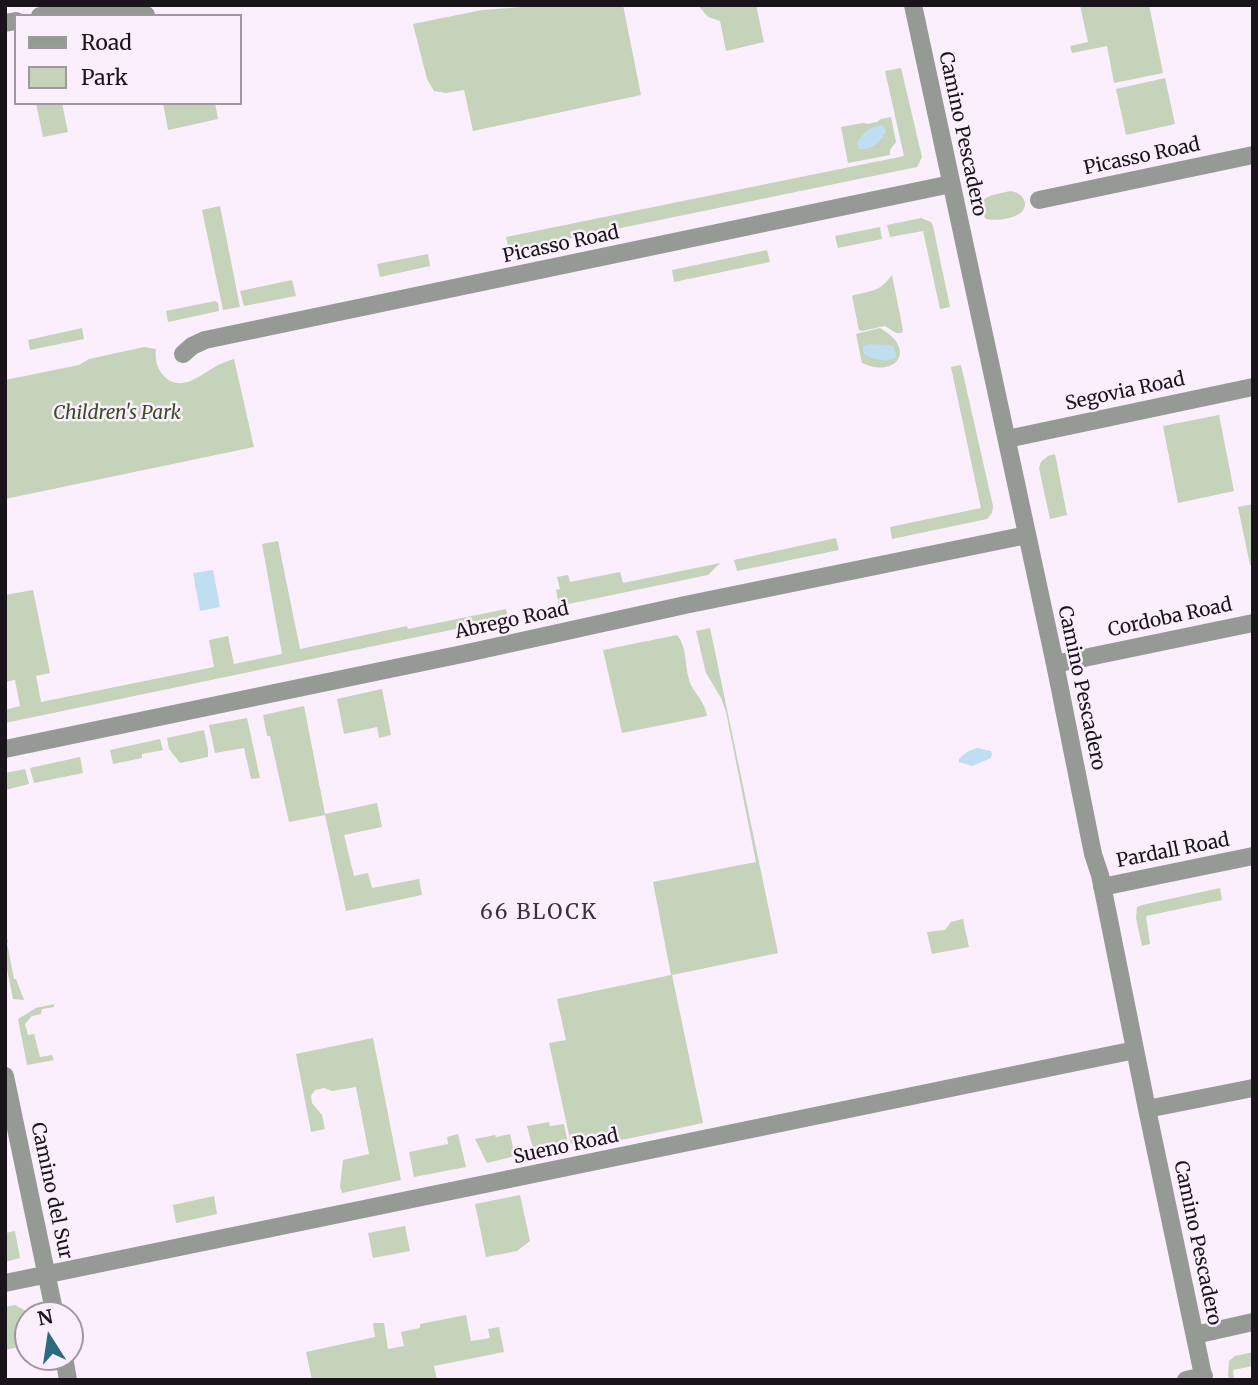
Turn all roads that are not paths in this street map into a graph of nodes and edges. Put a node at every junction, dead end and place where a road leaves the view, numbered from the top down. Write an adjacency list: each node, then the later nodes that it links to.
1 (913, 5): 5 (street, Camino Pescadero)
2 (50, 14): 3 (street)
3 (141, 14)
4 (1253, 155): 6 (street, Picasso Road)
5 (951, 184): 7 (street, Picasso Road); 9 (street, Camino Pescadero)
6 (1039, 200)
7 (183, 354)
8 (1253, 387): 9 (street, Segovia Road)
9 (1007, 439): 10 (street, Camino Pescadero)
10 (1027, 535): 12 (street, Camino Pescadero); 13 (street, Abrego Road)
11 (1253, 623): 12 (street, Cordoba Road)
12 (1055, 664): 15 (street, Camino Pescadero)
13 (5, 749)
14 (1253, 856): 15 (street, Pardall Road)
15 (1102, 887): 16 (street, Camino Pescadero)
16 (1135, 1050): 19 (street, Camino Pescadero); 20 (street, Sueno Road)
17 (5, 1076): 20 (street, Camino del Sur)
18 (1253, 1088): 19 (street)
19 (1147, 1109): 24 (street, Camino Pescadero)
20 (47, 1274): 21 (street, Sueno Road); 22 (street, Camino del Sur)
21 (5, 1283)
22 (52, 1301)
23 (1253, 1322): 24 (street)
24 (1195, 1335): 25 (street, Camino Pescadero)
25 (1198, 1378)

